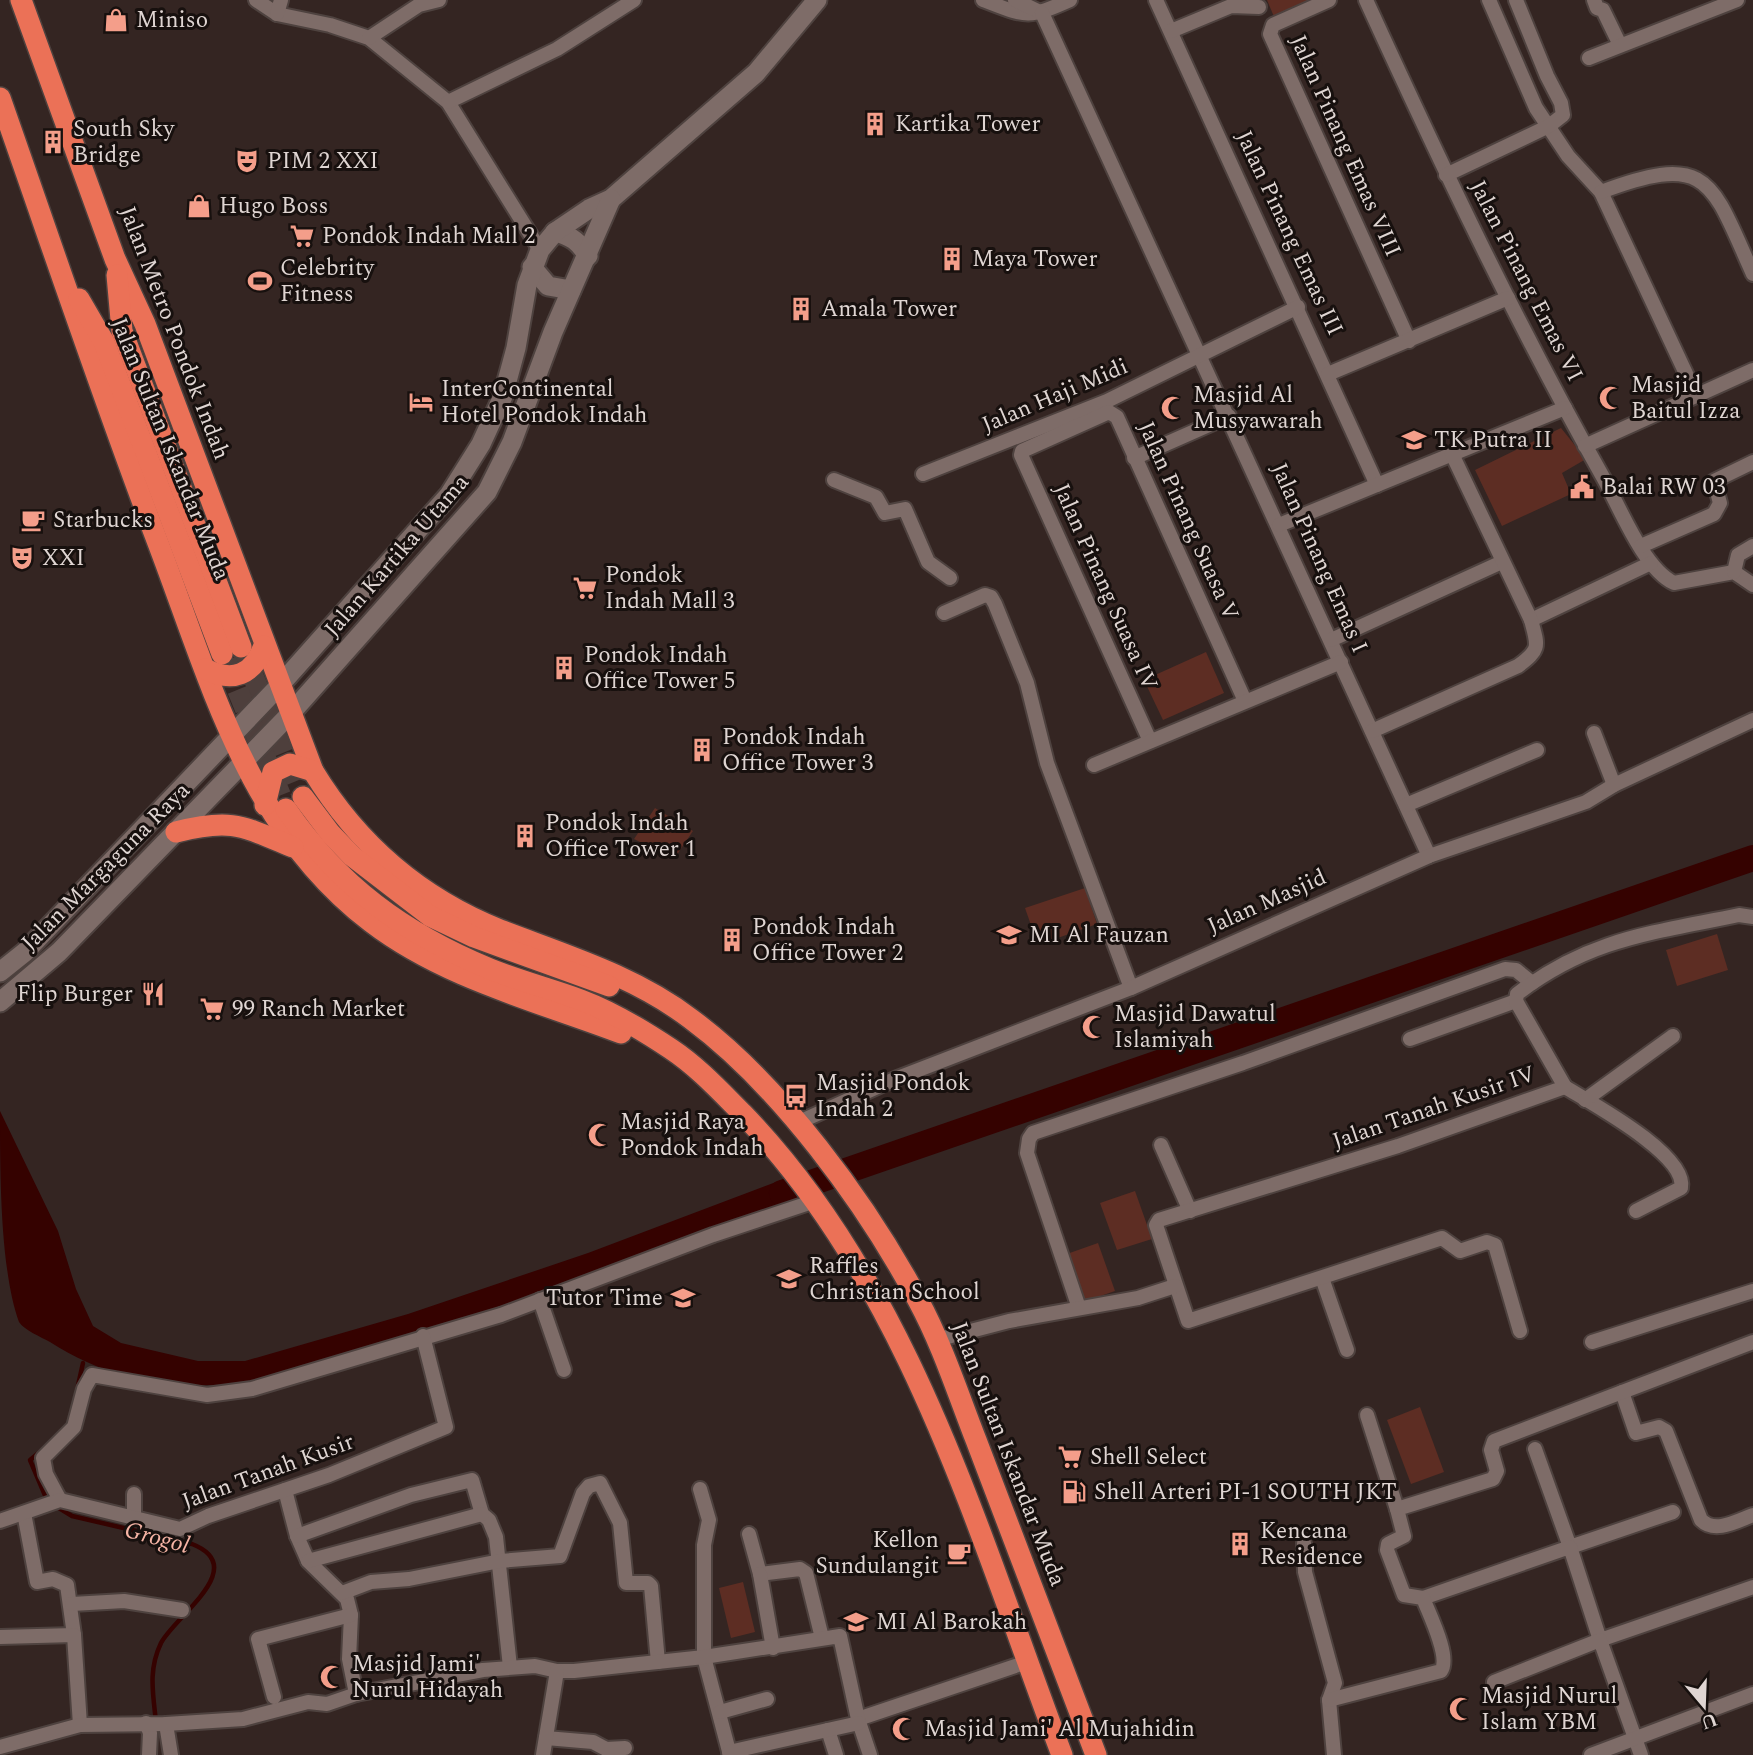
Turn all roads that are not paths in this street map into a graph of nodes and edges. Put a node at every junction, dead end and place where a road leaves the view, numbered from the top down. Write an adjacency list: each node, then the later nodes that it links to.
1 (21, 0): 32 (highway, Jalan Metro Pondok Indah)
2 (256, 0): 17 (street)
3 (439, 0): 16 (street)
4 (634, 0): 25 (street)
5 (817, 0): 29 (main road, Jalan Kartika Utama)
6 (1015, 0): 19 (street)
7 (1070, 0): 19 (street)
8 (1156, 0): 20 (street, Jalan Pinang Emas III)
9 (1329, 0): 41 (street, Jalan Pinang Emas VIII)
10 (1366, 0): 27 (street, Jalan Pinang Emas VI)
11 (1489, 0): 26 (street)
12 (1516, 0): 26 (street)
13 (1594, 0): 22 (street)
14 (1737, 0): 22 (street)
15 (990, 1): 19 (street)
16 (418, 2): 21 (street)
17 (279, 7): 21 (street)
18 (1259, 7): 20 (street)
19 (1042, 13): 43 (street, Jalan Pinang Emas I)
20 (1171, 31): 38 (street, Jalan Pinang Emas III)
21 (369, 38): 25 (street)
22 (1620, 46): 23 (street)
23 (1589, 58)
24 (0, 98): 34 (highway)
25 (448, 102): 33 (street)
26 (1555, 122): 27 (street, Jalan Pinang Emas VI); 28 (street)
27 (1446, 175): 37 (street, Jalan Pinang Emas VI)
28 (1601, 192): 35 (street); 47 (street)
29 (611, 199): 30 (main road, Jalan Kartika Utama); 31 (main road, Jalan Kartika Utama)
30 (555, 232): 31 (main road); 33 (main road, Jalan Kartika Utama)
31 (588, 256): 36 (main road, Jalan Kartika Utama)
32 (115, 258): 34 (highway, Jalan Sultan Iskandar Muda); 69 (highway, Jalan Metro Pondok Indah)
33 (536, 259): 36 (main road); 39 (main road, Jalan Kartika Utama)
34 (61, 267): 71 (highway)
35 (1753, 274)
36 (570, 290): 40 (main road, Jalan Kartika Utama)
37 (1508, 298): 41 (street); 48 (street, Jalan Pinang Emas VI)
38 (1298, 307): 43 (street, Jalan Haji Midi); 46 (street, Jalan Pinang Emas III)
39 (522, 318): 40 (main road); 42 (main road, Jalan Kartika Utama)
40 (553, 332): 44 (main road, Jalan Kartika Utama)
41 (1409, 341): 46 (street)
42 (516, 348): 44 (main road); 72 (main road, Jalan Kartika Utama)
43 (1201, 354): 49 (street, Jalan Pinang Emas I); 55 (street, Jalan Haji Midi)
44 (544, 357): 74 (main road, Jalan Kartika Utama)
45 (1753, 370): 47 (street)
46 (1328, 374): 57 (street, Jalan Pinang Emas III)
47 (1696, 396): 50 (street)
48 (1565, 408): 50 (street, Jalan Pinang Emas VI); 52 (street, Jalan Pinang Emas VI)
49 (1229, 416): 53 (street); 58 (street, Jalan Pinang Emas I)
50 (1585, 446): 59 (street, Jalan Pinang Emas VI)
51 (1022, 451): 53 (street, Jalan Pinang Suasa V); 79 (street, Jalan Pinang Suasa IV)
52 (1452, 454): 57 (street, Jalan Pinang Emas VI); 61 (street)
53 (1133, 458): 73 (street, Jalan Pinang Suasa V)
54 (1753, 461): 59 (street)
55 (923, 474)
56 (834, 480): 64 (street)
57 (1377, 485): 58 (street, Jalan Pinang Emas VI)
58 (1279, 525): 68 (street, Jalan Pinang Emas I)
59 (1641, 546): 62 (street, Jalan Pinang Emas VI)
60 (1753, 546): 63 (street)
61 (1502, 562): 67 (street); 68 (street)
62 (1651, 563): 63 (street); 67 (street)
63 (1734, 572): 65 (street)
64 (950, 578)
65 (1753, 585)
66 (944, 614): 95 (street)
67 (1531, 620): 76 (street)
68 (1331, 640): 70 (street, Jalan Pinang Emas I)
69 (264, 646): 71 (highway); 72 (highway, Jalan Metro Pondok Indah)
70 (1341, 662): 73 (street); 76 (street, Jalan Pinang Emas I)
71 (205, 669): 78 (highway)
72 (280, 685): 74 (highway, Jalan Sultan Iskandar Muda); 78 (main road, Jalan Kartika Utama)
73 (1245, 701): 79 (street)
74 (290, 713): 81 (main road, Jalan Kartika Utama); 83 (highway, Jalan Sultan Iskandar Muda)
75 (1753, 720): 84 (street, Jalan Masjid)
76 (1372, 731): 86 (street, Jalan Pinang Emas I)
77 (1594, 733): 84 (street)
78 (231, 737): 81 (highway, Jalan Sultan Iskandar Muda); 88 (main road, Jalan Margaguna Raya)
79 (1150, 741): 82 (street)
80 (1537, 750): 86 (street)
81 (243, 762): 85 (highway, Jalan Sultan Iskandar Muda); 87 (main road, Jalan Margaguna Raya)
82 (1094, 765)
83 (313, 771): 85 (highway); 98 (highway, Jalan Sultan Iskandar Muda)
84 (1614, 785): 90 (street, Jalan Masjid)
85 (284, 803): 89 (highway, Jalan Sultan Iskandar Muda); 98 (highway, Jalan Sultan Iskandar Muda); 99 (highway, Jalan Sultan Iskandar Muda)
86 (1406, 805): 90 (street, Jalan Pinang Emas I)
87 (176, 832): 89 (highway); 91 (main road, Jalan Margaguna Raya)
88 (129, 842): 91 (main road); 93 (main road, Jalan Margaguna Raya)
89 (295, 848): 99 (highway, Jalan Sultan Iskandar Muda)
90 (1429, 856): 95 (street, Jalan Masjid)
91 (147, 861): 97 (main road, Jalan Margaguna Raya)
92 (1753, 916): 94 (street)
93 (0, 972)
94 (1532, 983): 96 (street); 113 (street)
95 (1131, 988): 104 (street, Jalan Masjid)
96 (1516, 1001): 101 (street); 102 (street, Jalan Tanah Kusir IV)
97 (0, 1002)
98 (671, 1006): 104 (highway, Jalan Sultan Iskandar Muda)
99 (647, 1036): 106 (highway, Jalan Sultan Iskandar Muda)
100 (1673, 1036): 103 (street)
101 (1410, 1039)
102 (1565, 1087): 103 (street); 107 (street, Jalan Tanah Kusir IV)
103 (1585, 1100): 108 (street)
104 (797, 1123): 116 (highway, Jalan Sultan Iskandar Muda)
105 (1161, 1145): 107 (street)
106 (811, 1194): 112 (street); 155 (highway, Jalan Sultan Iskandar Muda)
107 (1190, 1211): 110 (street, Jalan Tanah Kusir IV)
108 (1636, 1211)
109 (1322, 1278): 110 (street, Jalan Tanah Kusir IV); 114 (street, Jalan Tanah Kusir IV); 119 (street)
110 (1175, 1286): 113 (street)
111 (1753, 1291): 117 (street)
112 (540, 1300): 115 (street); 120 (street)
113 (1079, 1308): 116 (street)
114 (1520, 1331)
115 (422, 1336): 125 (street, Jalan Tanah Kusir); 127 (street)
116 (936, 1340): 180 (highway, Jalan Sultan Iskandar Muda)
117 (1592, 1342)
118 (1753, 1342): 121 (street)
119 (1347, 1350)
120 (564, 1370)
121 (1622, 1392): 128 (street); 132 (street)
122 (1367, 1415): 128 (street)
123 (1535, 1449): 138 (street)
124 (700, 1489): 153 (street)
125 (285, 1490): 133 (street, Jalan Tanah Kusir); 136 (street)
126 (134, 1494): 133 (street)
127 (59, 1500): 129 (street); 133 (street, Jalan Tanah Kusir)
128 (1397, 1509): 144 (street)
129 (27, 1512): 134 (street); 145 (street)
130 (1673, 1512): 138 (street)
131 (482, 1514): 136 (street); 139 (street); 140 (street)
132 (1753, 1515)
133 (134, 1518)
134 (0, 1521)
135 (749, 1534): 141 (street)
136 (298, 1536): 139 (street)
137 (1304, 1543): 163 (street)
138 (1570, 1547): 144 (street); 151 (street)
139 (308, 1561): 143 (street)
140 (500, 1561): 143 (street); 154 (street); 156 (street)
141 (760, 1574): 150 (street); 152 (street)
142 (1753, 1587): 151 (street)
143 (342, 1593): 147 (street)
144 (1423, 1598): 163 (street)
145 (72, 1604): 146 (street); 148 (street)
146 (182, 1610)
147 (351, 1615): 159 (street); 161 (street)
148 (74, 1635): 149 (street); 167 (street)
149 (0, 1637)
150 (822, 1637): 152 (street); 165 (street)
151 (1600, 1640): 158 (street); 170 (street)
152 (773, 1648): 153 (street)
153 (704, 1657): 154 (street); 164 (street)
154 (658, 1662): 157 (street)
155 (1027, 1662): 165 (street); 179 (highway, Jalan Sultan Iskandar Muda)
156 (510, 1667): 157 (street); 159 (street)
157 (556, 1671): 169 (street)
158 (1494, 1682)
159 (356, 1694): 166 (street)
160 (1753, 1694): 170 (street)
161 (274, 1697)
162 (767, 1699): 164 (street)
163 (1329, 1700): 181 (street)
164 (720, 1712): 173 (street)
165 (859, 1721): 168 (street); 178 (street)
166 (156, 1723): 167 (street); 174 (street); 175 (street)
167 (80, 1725): 171 (street)
168 (828, 1730): 173 (street); 177 (street)
169 (546, 1738): 172 (street); 176 (street)
170 (1635, 1738): 182 (street); 183 (street)
171 (0, 1747)
172 (625, 1748)
173 (729, 1753)
174 (149, 1755)
175 (171, 1755)
176 (543, 1755)
177 (836, 1755)
178 (870, 1755)
179 (1062, 1755)
180 (1096, 1755)
181 (1334, 1755)
182 (1591, 1755)
183 (1641, 1755)

